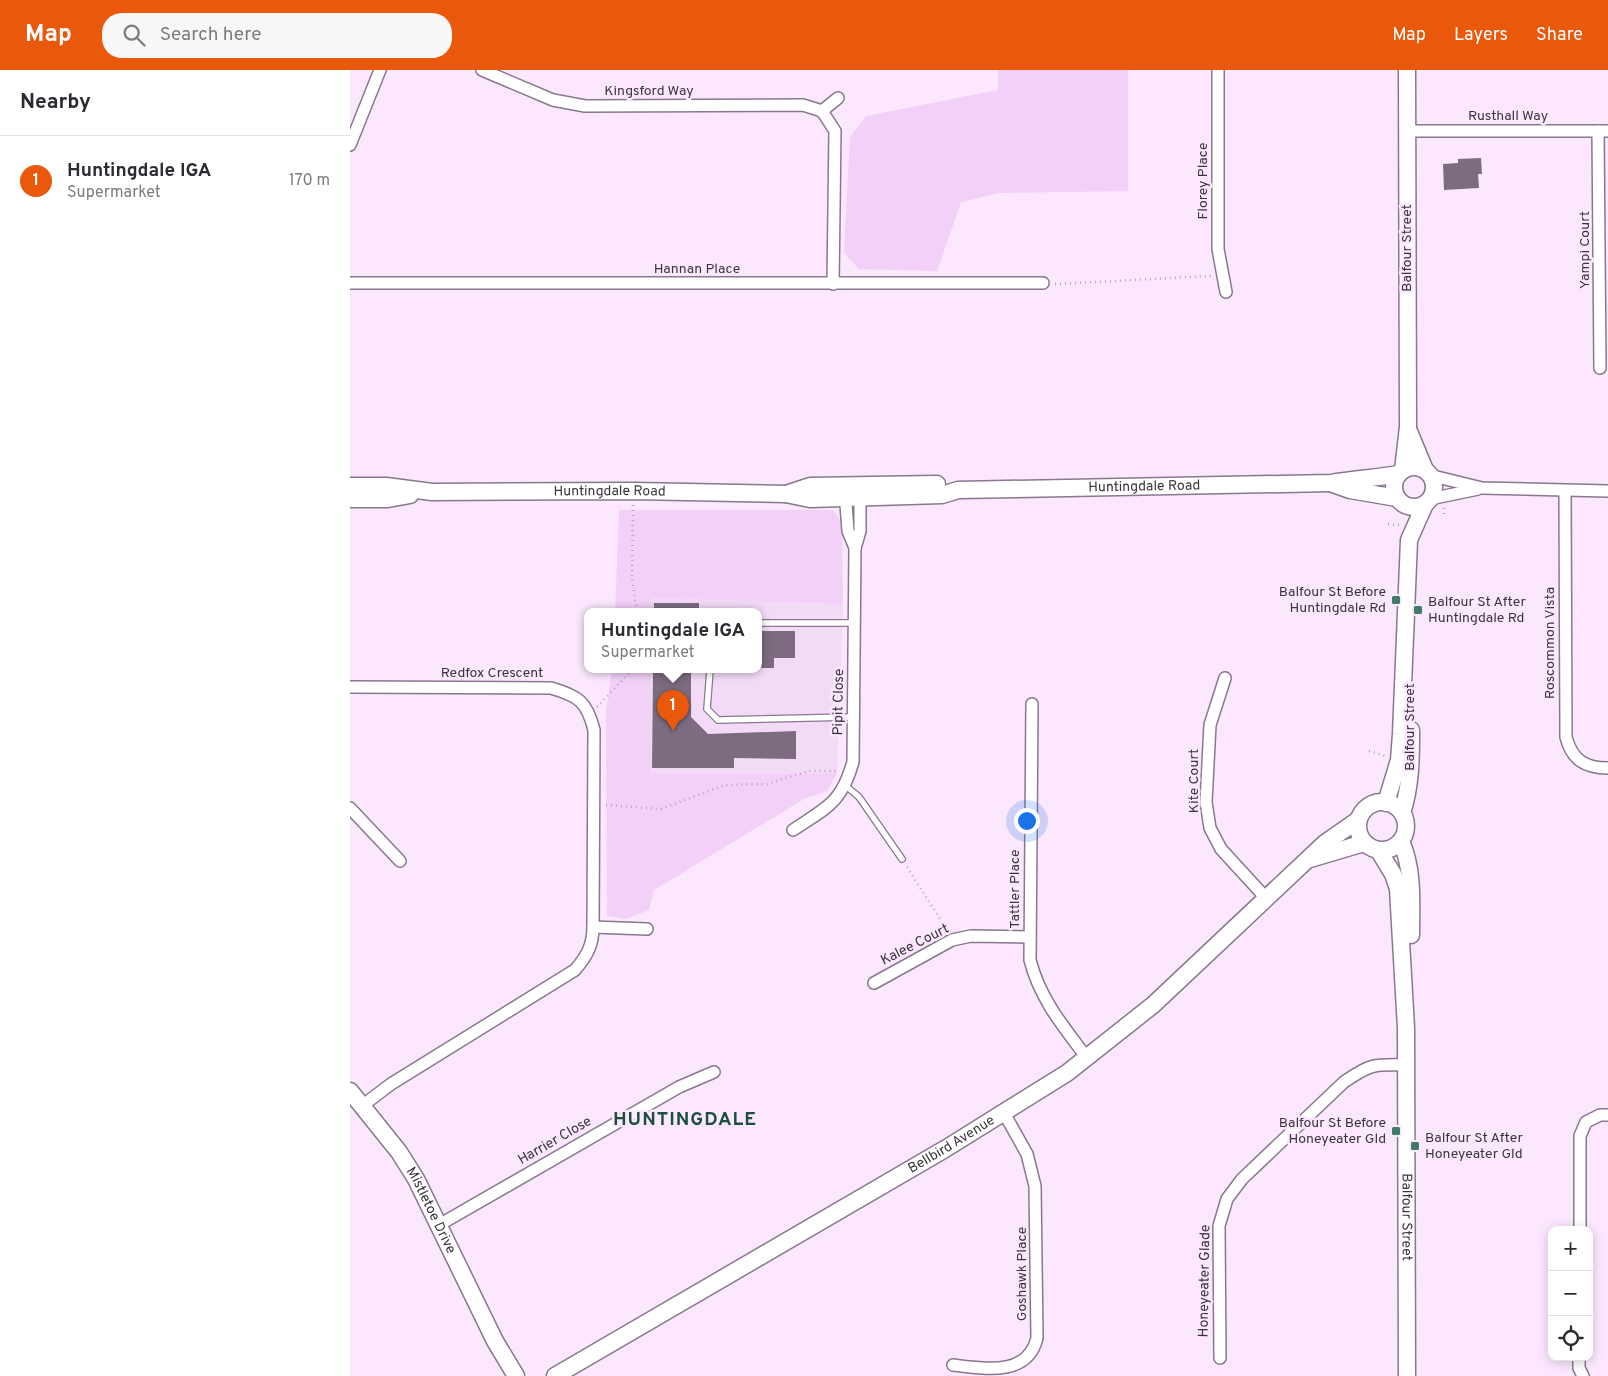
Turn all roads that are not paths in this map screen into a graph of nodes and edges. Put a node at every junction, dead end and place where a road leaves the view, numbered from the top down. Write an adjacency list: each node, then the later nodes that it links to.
1 (380, 70): 9 (street)
2 (1218, 70): 13 (street, Florey Place)
3 (1408, 70): 7 (street, Balfour Street)
4 (487, 71): 6 (street, Kingsford Way)
5 (838, 98): 6 (street)
6 (822, 112): 11 (street)
7 (1408, 131): 8 (street, Rusthall Way); 15 (street, Balfour Street)
8 (1603, 131): 14 (street, Yampi Court)
9 (350, 145)
10 (350, 283): 11 (street, Hannan Place)
11 (833, 284): 12 (street, Hannan Place)
12 (1043, 284)
13 (1226, 292)
14 (1600, 368)
15 (1408, 426): 16 (street, Balfour Street); 17 (street, Balfour Street)
16 (1401, 472): 17 (street); 18 (street, Huntingdale Road); 26 (street)
17 (1427, 472): 20 (street); 27 (street)
18 (1331, 483): 21 (street, Huntingdale Road); 26 (street, Huntingdale Road)
19 (350, 486): 24 (street, Huntingdale Road)
20 (1482, 488): 22 (street); 27 (street)
21 (853, 491): 24 (street, Huntingdale Road); 30 (street, Pipit Close)
22 (1565, 491): 23 (street); 37 (street, Roscommon Vista)
23 (1608, 491)
24 (432, 492): 25 (street, Huntingdale Road)
25 (350, 499)
26 (1398, 500): 27 (street); 28 (street, Balfour Street)
27 (1428, 501): 28 (street, Balfour Street)
28 (1409, 540): 31 (street, Balfour Street)
29 (762, 623): 30 (lane)
30 (855, 623): 36 (street, Pipit Close)
31 (1406, 640): 39 (street, Balfour Street); 41 (street, Balfour Street)
32 (710, 673): 36 (lane)
33 (1225, 678): 49 (street, Kite Court)
34 (350, 687): 50 (street, Redfox Crescent)
35 (1032, 704): 52 (street, Tattler Place)
36 (853, 717): 38 (street, Pipit Close)
37 (1608, 768)
38 (846, 786): 43 (street, Pipit Close); 46 (lane)
39 (1386, 803): 41 (street); 42 (street)
40 (350, 808): 48 (street)
41 (1402, 813): 44 (street, Balfour Street)
42 (1358, 820): 45 (street, Balfour Street); 47 (street, Bellbird Avenue)
43 (793, 830)
44 (1401, 841): 45 (street); 54 (street, Balfour Street)
45 (1371, 847): 47 (street, Bellbird Avenue); 54 (street, Balfour Street)
46 (902, 859)
47 (1308, 860): 49 (street, Bellbird Avenue)
48 (400, 862)
49 (1265, 897): 55 (street, Bellbird Avenue)
50 (594, 927): 51 (street); 59 (street)
51 (647, 929)
52 (1030, 937): 53 (street, Kalee Court); 55 (street, Tattler Place)
53 (874, 983)
54 (1406, 1028): 56 (street, Balfour Street)
55 (1087, 1058): 60 (street, Bellbird Avenue)
56 (1406, 1065): 65 (street, Honeyeater Glade); 71 (street, Balfour Street)
57 (714, 1072): 62 (street, Harrier Close)
58 (350, 1091): 59 (street, Mistletoe Drive)
59 (362, 1106): 62 (street, Mistletoe Drive)
60 (1004, 1113): 67 (street, Goshawk Place); 70 (street, Bellbird Avenue)
61 (1608, 1115): 63 (street)
62 (439, 1225): 64 (street, Mistletoe Drive)
63 (1580, 1226)
64 (495, 1341): 68 (street, Mistletoe Drive); 69 (street, Mistletoe Drive)
65 (1220, 1358)
66 (1579, 1361): 72 (street)
67 (952, 1365)
68 (504, 1376)
69 (516, 1376)
70 (555, 1376)
71 (1407, 1376)
72 (1583, 1376)

